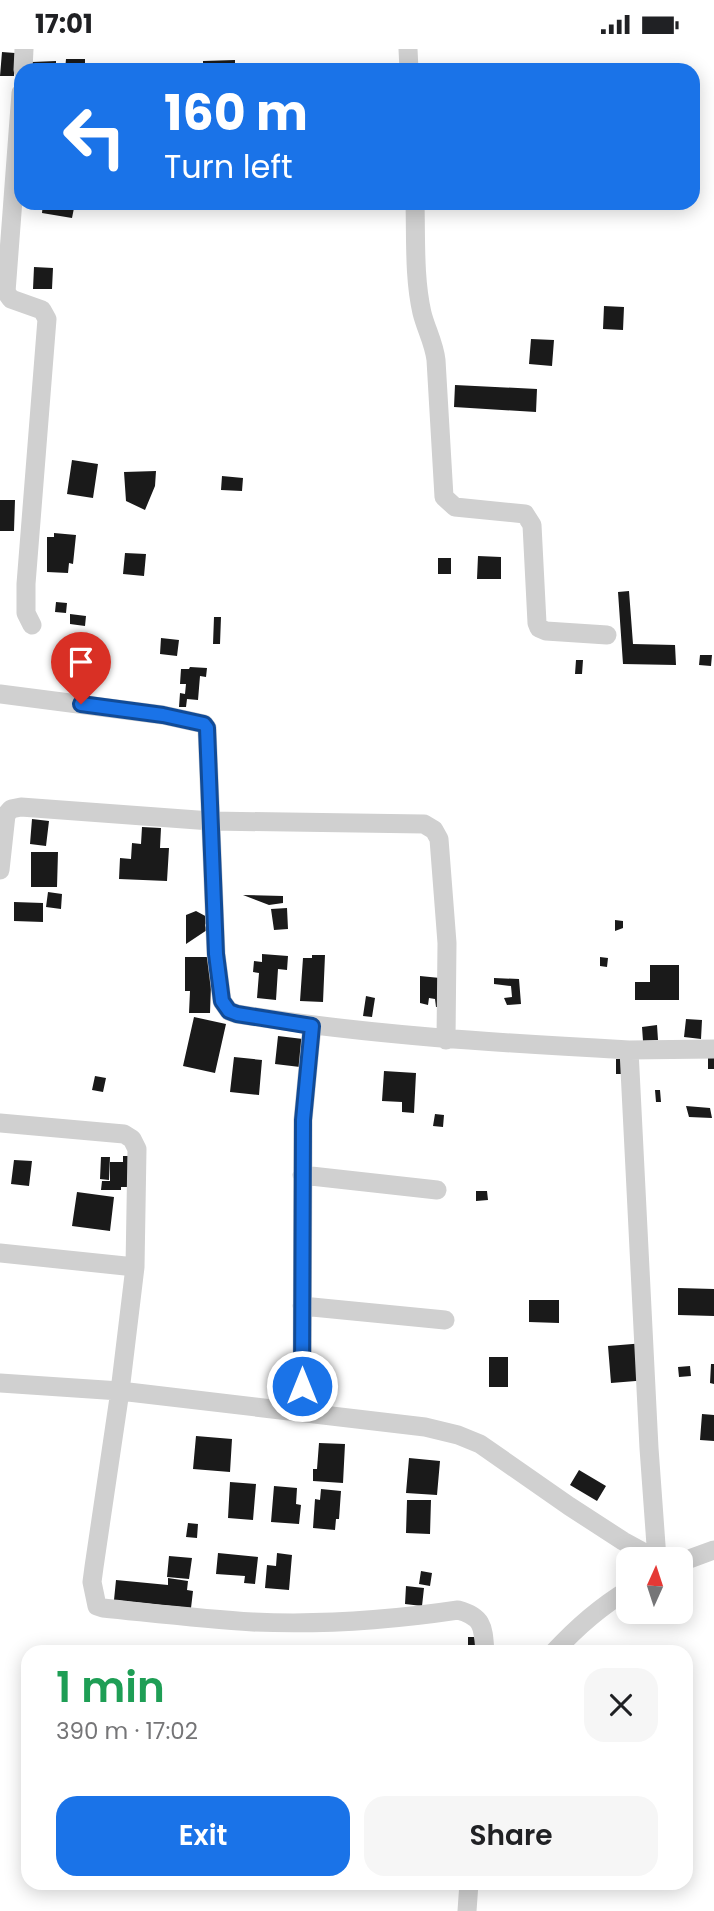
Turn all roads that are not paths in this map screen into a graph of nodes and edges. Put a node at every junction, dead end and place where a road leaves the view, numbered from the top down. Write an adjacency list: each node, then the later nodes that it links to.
1 (14, 186): 3 (street)
2 (415, 210): 4 (street)
3 (32, 625)
4 (607, 635)
5 (0, 694): 6 (street)
6 (211, 821): 7 (street); 8 (street); 9 (street)
7 (0, 870)
8 (312, 1026): 9 (street); 13 (street)
9 (446, 1040): 11 (street)
10 (714, 1049): 11 (street)
11 (629, 1051): 23 (street)
12 (0, 1123): 16 (street)
13 (302, 1175): 14 (street); 17 (street)
14 (437, 1190)
15 (0, 1253): 16 (street)
16 (135, 1267): 20 (street)
17 (302, 1306): 18 (street); 21 (street)
18 (445, 1320)
19 (0, 1383): 20 (street)
20 (120, 1391): 21 (street); 27 (street)
21 (302, 1412): 22 (street)
22 (637, 1547)
23 (656, 1547)
24 (714, 1550): 25 (street)
25 (693, 1558)
26 (616, 1597): 28 (street)
27 (484, 1645)
28 (561, 1645)
29 (468, 1890): 30 (street)
30 (467, 1911)

